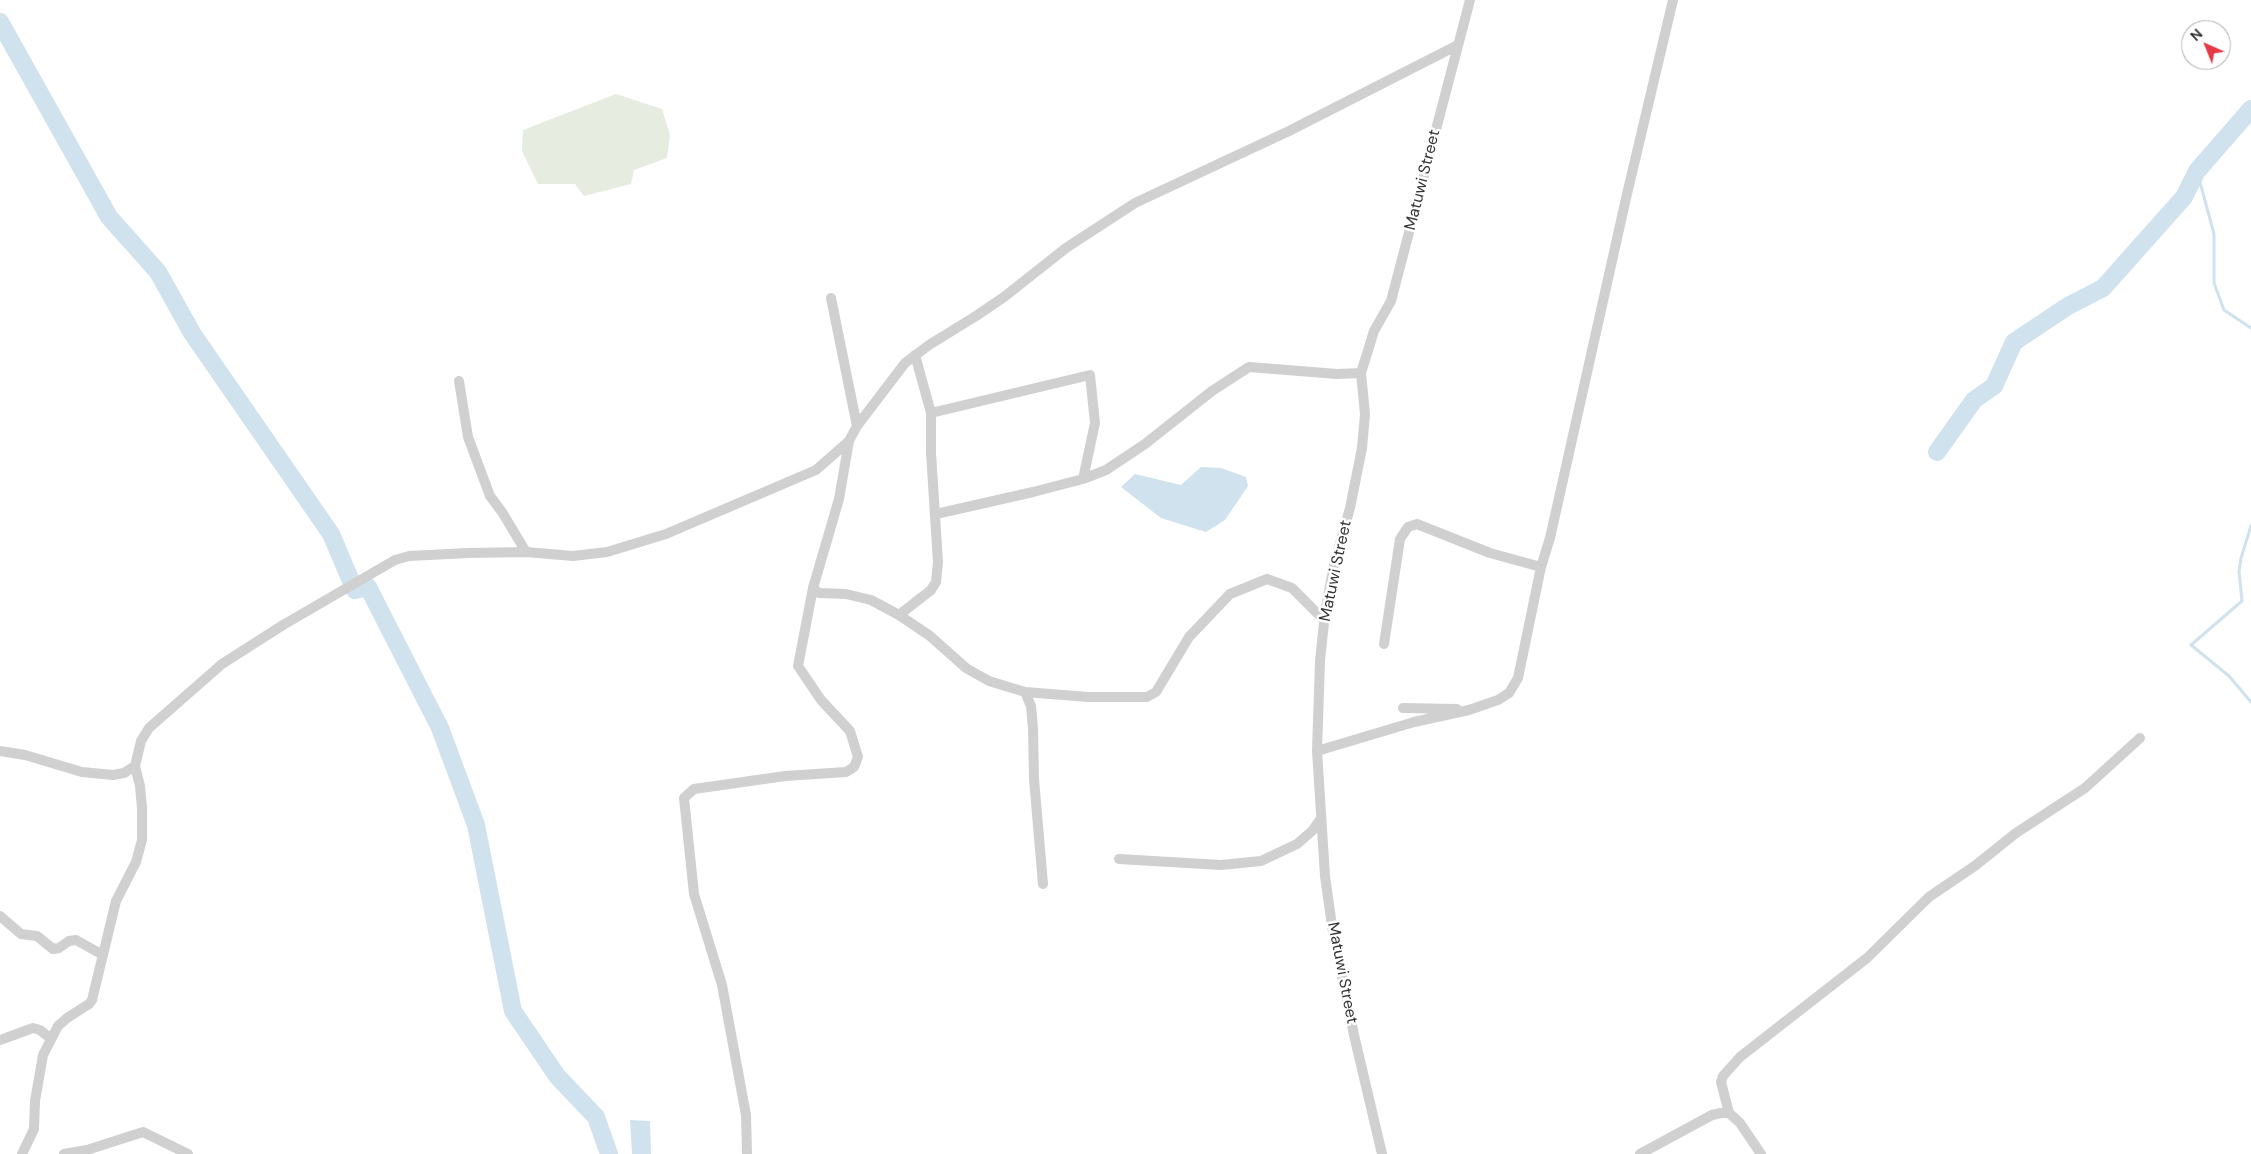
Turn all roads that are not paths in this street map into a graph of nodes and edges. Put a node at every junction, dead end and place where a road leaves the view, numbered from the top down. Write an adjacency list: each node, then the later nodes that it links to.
1 (1470, 0): 3 (street, Matuwi Street)
2 (1673, 0): 14 (street)
3 (1458, 45): 5 (street); 6 (street, Matuwi Street)
4 (831, 298): 9 (street)
5 (915, 355): 8 (street); 9 (street)
6 (1361, 373): 11 (street); 17 (street, Matuwi Street)
7 (459, 381): 13 (street)
8 (931, 413): 11 (street); 12 (street)
9 (857, 426): 10 (street)
10 (849, 441): 13 (street); 15 (street)
11 (1083, 479): 12 (street)
12 (936, 514): 16 (street)
13 (526, 552): 25 (street)
14 (1541, 567): 18 (street); 21 (street)
15 (813, 588): 16 (street); 37 (street)
16 (899, 615): 19 (street)
17 (1324, 620): 19 (street); 23 (street, Matuwi Street)
18 (1384, 644)
19 (1025, 692): 28 (street)
20 (1403, 708): 21 (street)
21 (1469, 710): 23 (street)
22 (2140, 738): 33 (street)
23 (1317, 750): 26 (street, Matuwi Street)
24 (0, 751): 25 (street)
25 (135, 766): 30 (street)
26 (1320, 820): 27 (street); 38 (street, Matuwi Street)
27 (1119, 859)
28 (1043, 884)
29 (0, 916): 30 (street)
30 (103, 955): 31 (street)
31 (50, 1038): 32 (street); 34 (street)
32 (0, 1040)
33 (1729, 1113): 39 (street); 40 (street)
34 (22, 1154)
35 (64, 1154): 36 (street)
36 (188, 1154)
37 (747, 1154)
38 (1382, 1154)
39 (1640, 1154)
40 (1761, 1154)

